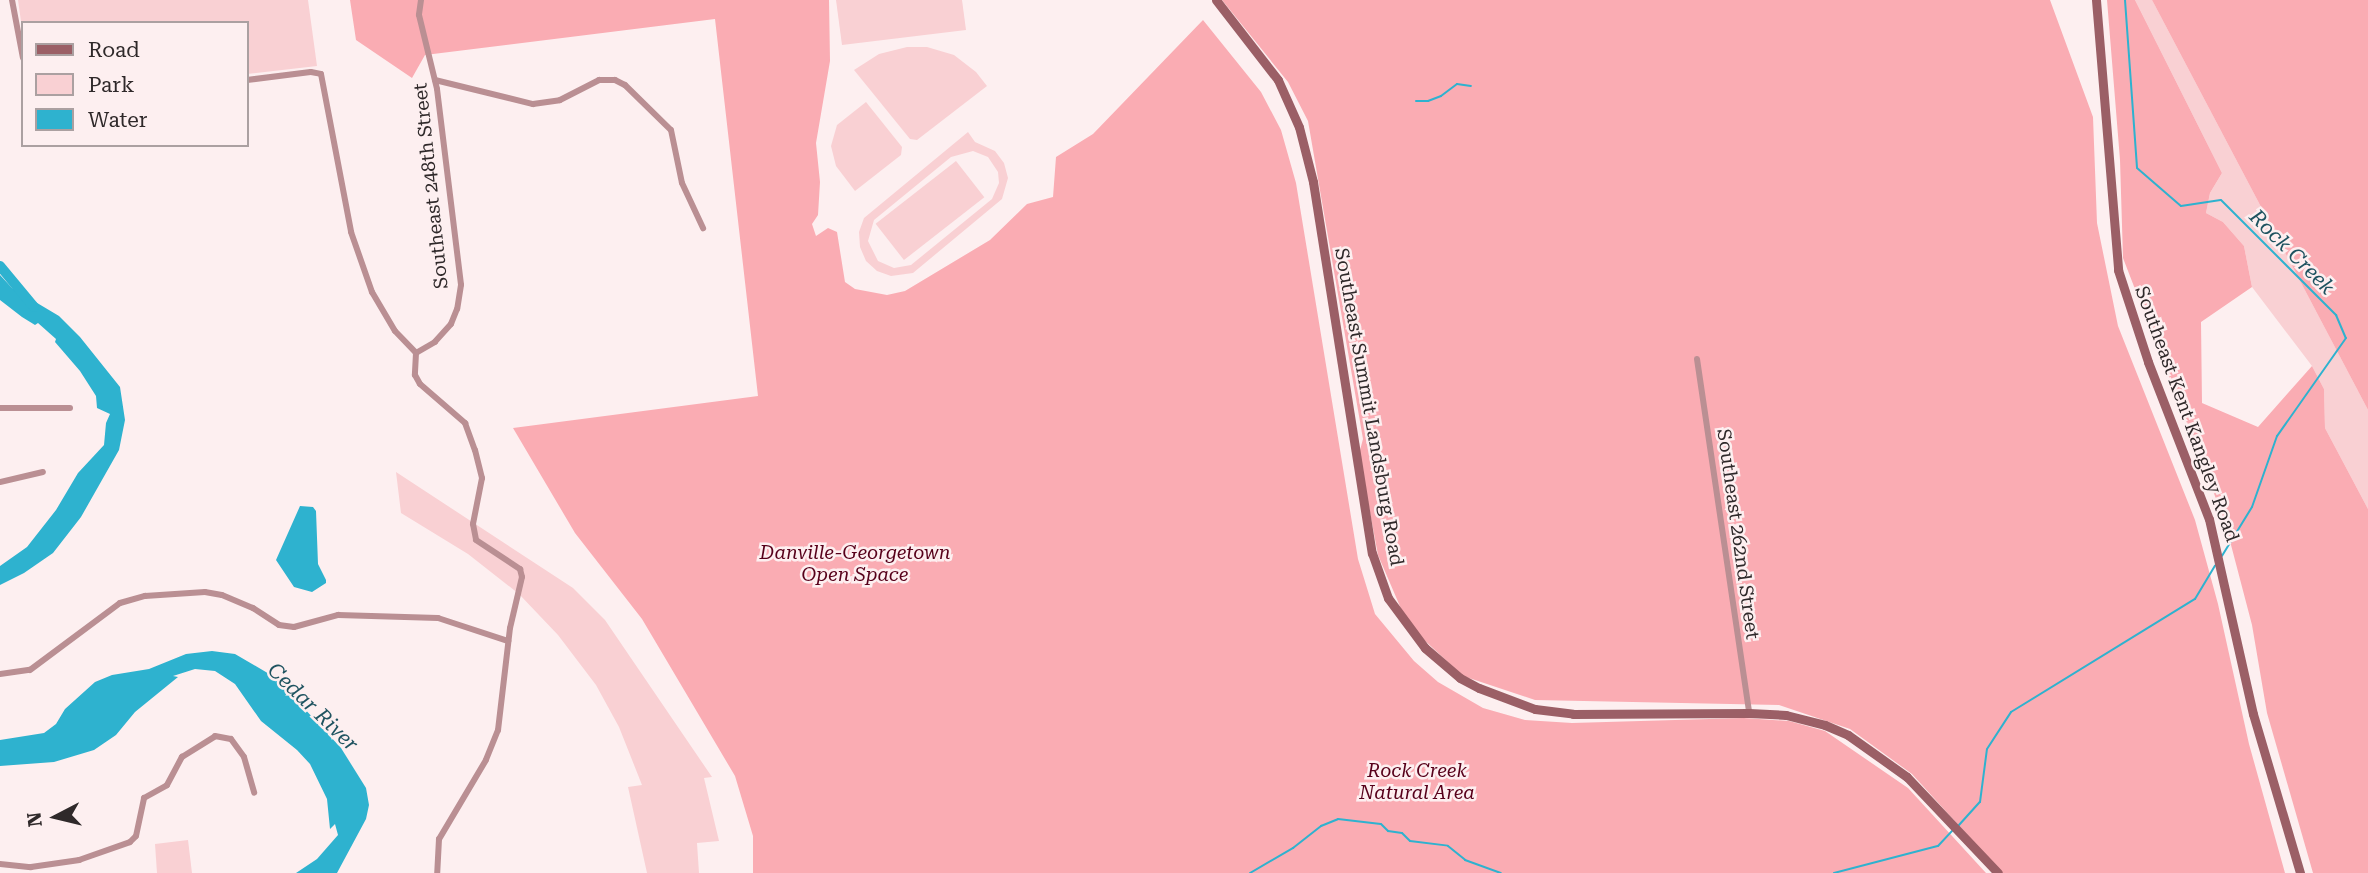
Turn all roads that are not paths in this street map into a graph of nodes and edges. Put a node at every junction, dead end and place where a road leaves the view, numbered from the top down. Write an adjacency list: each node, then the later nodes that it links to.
1 (12, 0): 5 (street)
2 (421, 0): 7 (street, Southeast 248th Street)
3 (1216, 0): 17 (street, Southeast Summit Landsburg Road)
4 (2096, 0): 22 (street, Southeast Kent Kangley Road)
5 (21, 47)
6 (248, 80): 9 (street)
7 (435, 80): 8 (street); 9 (street, Southeast 248th Street)
8 (703, 228)
9 (416, 354): 15 (street)
10 (1697, 359): 17 (street, Southeast 262nd Street)
11 (0, 408): 12 (street)
12 (70, 408)
13 (43, 471): 14 (street)
14 (0, 482)
15 (508, 641): 16 (street); 20 (street)
16 (0, 674)
17 (1749, 713): 21 (street, Southeast Summit Landsburg Road)
18 (254, 793): 19 (street)
19 (0, 864)
20 (437, 873)
21 (1998, 873)
22 (2300, 873)

